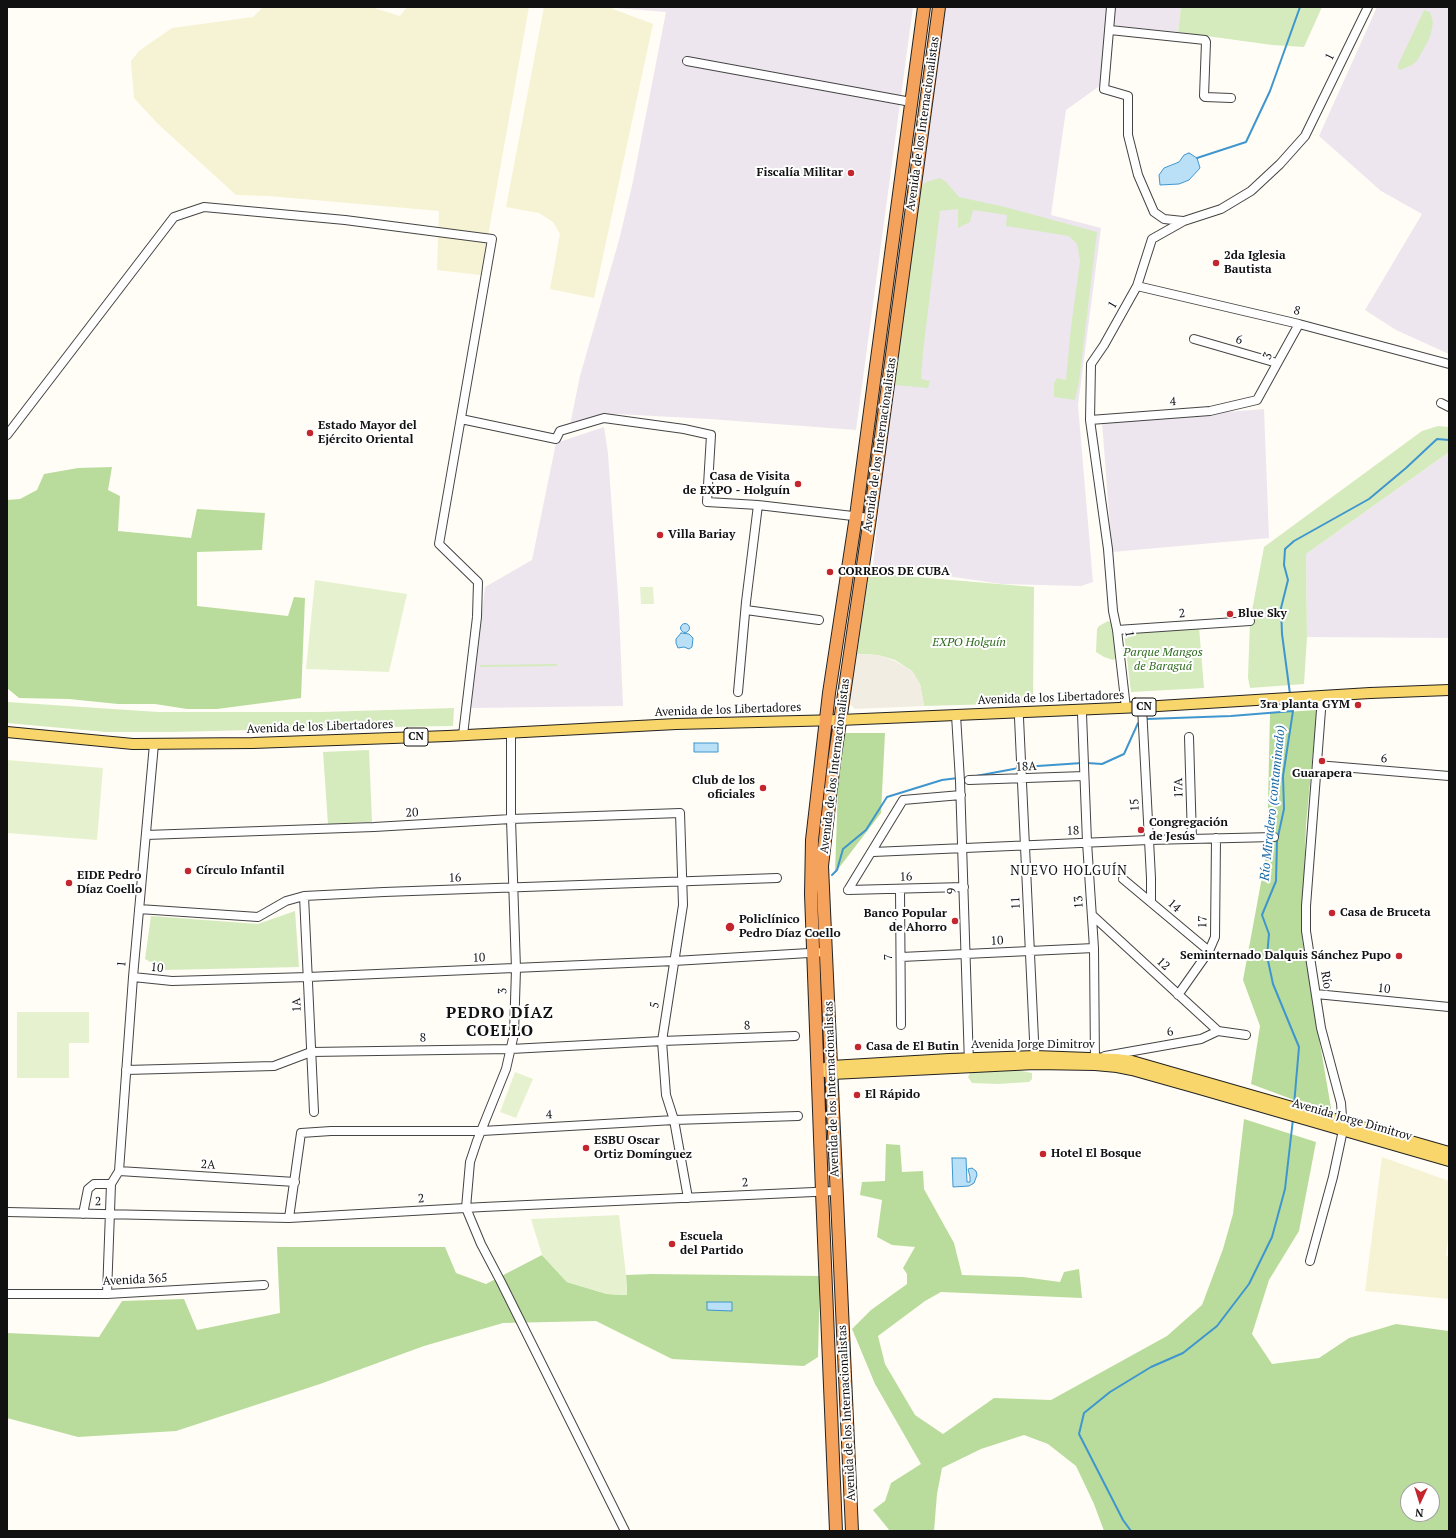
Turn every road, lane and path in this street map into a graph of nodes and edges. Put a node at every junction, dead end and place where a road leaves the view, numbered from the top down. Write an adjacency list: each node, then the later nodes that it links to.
1 (924, 7): 8 (highway, Avenida de los Internacionalistas)
2 (939, 7): 23 (highway, Avenida de los Internacionalistas)
3 (1111, 7): 5 (street)
4 (1368, 7): 9 (street, 1)
5 (1110, 30): 7 (street); 9 (street)
6 (687, 61): 8 (street)
7 (1231, 98)
8 (911, 102): 22 (highway, Avenida de los Internacionalistas)
9 (1184, 221): 10 (street, 1)
10 (1138, 286): 11 (street, 8); 19 (street, 1)
11 (1299, 324): 13 (street, 3); 14 (street, 8)
12 (1194, 339): 13 (street, 6)
13 (1277, 363): 15 (street, 3)
14 (1449, 364)
15 (1257, 400): 19 (street, 4)
16 (1441, 403): 17 (street)
17 (1449, 407)
18 (461, 419): 20 (street); 21 (street); 40 (street)
19 (1090, 420): 27 (street, 1)
20 (7, 435)
21 (758, 504): 22 (street); 24 (street)
22 (856, 516): 23 (street); 36 (highway, Avenida de los Internacionalistas)
23 (870, 518): 37 (highway, Avenida de los Internacionalistas)
24 (746, 610): 25 (street); 29 (street)
25 (819, 620)
26 (1250, 621): 27 (street, 2)
27 (1117, 630): 32 (street, 1)
28 (1449, 690): 30 (main road, Avenida de los Libertadores / CN)
29 (738, 692)
30 (1322, 697): 31 (main road, Avenida de los Libertadores / CN); 43 (street, Río)
31 (1142, 707): 32 (main road, Avenida de los Libertadores / CN); 55 (street, 15)
32 (1126, 708): 34 (main road, Avenida de los Libertadores / CN)
33 (1082, 714): 44 (street, 13)
34 (956, 715): 37 (main road, Avenida de los Libertadores / CN); 48 (street, 9)
35 (1019, 718): 46 (street, 11)
36 (826, 720): 37 (main road, Avenida de los Libertadores / CN); 39 (main road, Avenida de los Libertadores / CN); 74 (highway, Avenida de los Internacionalistas)
37 (840, 720): 72 (highway, Avenida de los Internacionalistas)
38 (7, 732): 42 (main road, Avenida de los Libertadores / CN)
39 (511, 732): 40 (main road, Avenida de los Libertadores / CN); 50 (street, 3)
40 (463, 735): 42 (main road, Avenida de los Libertadores / CN)
41 (1190, 737): 54 (street, 17A)
42 (154, 744): 51 (street, 1)
43 (1317, 765): 45 (street, 6); 81 (street, Río)
44 (1084, 776): 46 (street, 18A); 56 (street, 13)
45 (1449, 776)
46 (1022, 779): 47 (street, 18A); 57 (street, 11)
47 (969, 780)
48 (960, 795): 58 (street, 9); 59 (street)
49 (680, 813): 50 (street, 20); 62 (street, 5)
50 (511, 819): 51 (street, 20); 64 (street, 3)
51 (146, 836): 68 (street, 1)
52 (1274, 837): 53 (street, 18)
53 (1216, 838): 54 (street, 18); 71 (street, 17)
54 (1192, 839): 55 (street, 18)
55 (1149, 840): 56 (street, 18); 67 (street, 15)
56 (1087, 842): 57 (street, 18); 69 (street, 13)
57 (1025, 845): 58 (street, 18); 73 (street, 11)
58 (963, 848): 59 (street, 18); 63 (street, 9)
59 (872, 852): 65 (street, 16)
60 (777, 878): 62 (street, 16)
61 (1123, 879): 67 (street, 14)
62 (683, 881): 64 (street, 16); 77 (street, 5)
63 (964, 887): 65 (street, 16); 75 (street, 9)
64 (513, 888): 66 (street, 16); 78 (street, 3)
65 (900, 889): 76 (street, 7)
66 (304, 896): 68 (street, 16); 80 (street, 1A)
67 (1151, 902): 71 (street, 14)
68 (139, 909): 79 (street, 1)
69 (1092, 915): 70 (street, 13); 82 (street, 12)
70 (1094, 948): 73 (street, 10); 92 (street, 13)
71 (1208, 951): 82 (street, 17)
72 (826, 952): 74 (street, 10); 96 (highway, Avenida de los Internacionalistas)
73 (1030, 952): 75 (street, 10); 91 (street, 11)
74 (814, 953): 77 (street, 10); 95 (highway, Avenida de los Internacionalistas)
75 (966, 955): 76 (street, 10); 93 (street, 9)
76 (901, 958): 84 (street, 7)
77 (674, 961): 78 (street, 10); 88 (street, 5)
78 (516, 968): 80 (street, 10); 89 (street, 3)
79 (133, 977): 80 (street, 10); 94 (street, 1)
80 (308, 977): 90 (street, 1A)
81 (1316, 994): 83 (street, 10); 100 (street, Río)
82 (1178, 995): 85 (street, 12)
83 (1449, 1007)
84 (901, 1025)
85 (1218, 1031): 86 (street); 92 (street, 6)
86 (1246, 1035)
87 (795, 1036): 88 (street, 8)
88 (662, 1041): 89 (street, 8); 99 (street, 5)
89 (511, 1049): 90 (street, 8); 101 (street, 3)
90 (311, 1052): 94 (street, 8); 97 (street, 1A)
91 (1035, 1060): 92 (main road, Avenida Jorge Dimitrov); 93 (main road, Avenida Jorge Dimitrov)
92 (1096, 1061): 100 (main road, Avenida Jorge Dimitrov)
93 (969, 1063): 96 (main road, Avenida Jorge Dimitrov)
94 (126, 1070): 104 (street, 1)
95 (818, 1070): 96 (main road, Avenida Jorge Dimitrov); 108 (highway, Avenida de los Internacionalistas)
96 (832, 1070): 107 (highway, Avenida de los Internacionalistas)
97 (314, 1112)
98 (798, 1116): 99 (street, 4)
99 (674, 1120): 101 (street, 4); 109 (street, 5)
100 (1343, 1126): 102 (main road, Avenida Jorge Dimitrov); 103 (main road, Avenida Jorge Dimitrov); 115 (street, Río)
101 (482, 1131): 105 (street, 4); 110 (street, 3)
102 (1449, 1152)
103 (1449, 1161)
104 (119, 1171): 105 (street, 2A); 106 (street, 1)
105 (295, 1182): 114 (street)
106 (111, 1184): 112 (street); 113 (street, 1)
107 (836, 1191): 108 (street, 2); 121 (highway, Avenida de los Internacionalistas)
108 (822, 1192): 109 (street, 2); 120 (highway, Avenida de los Internacionalistas)
109 (688, 1198): 110 (street, 2)
110 (466, 1208): 114 (street, 2); 119 (street, 3)
111 (7, 1212): 112 (street, 2)
112 (83, 1214): 113 (street, 2)
113 (109, 1214): 114 (street, 2); 118 (street, 1)
114 (289, 1218)
115 (1310, 1261)
116 (264, 1286): 118 (street, Avenida 365)
117 (7, 1294): 118 (street, Avenida 365)
118 (107, 1294)
119 (625, 1531)
120 (836, 1531)
121 (852, 1531)

